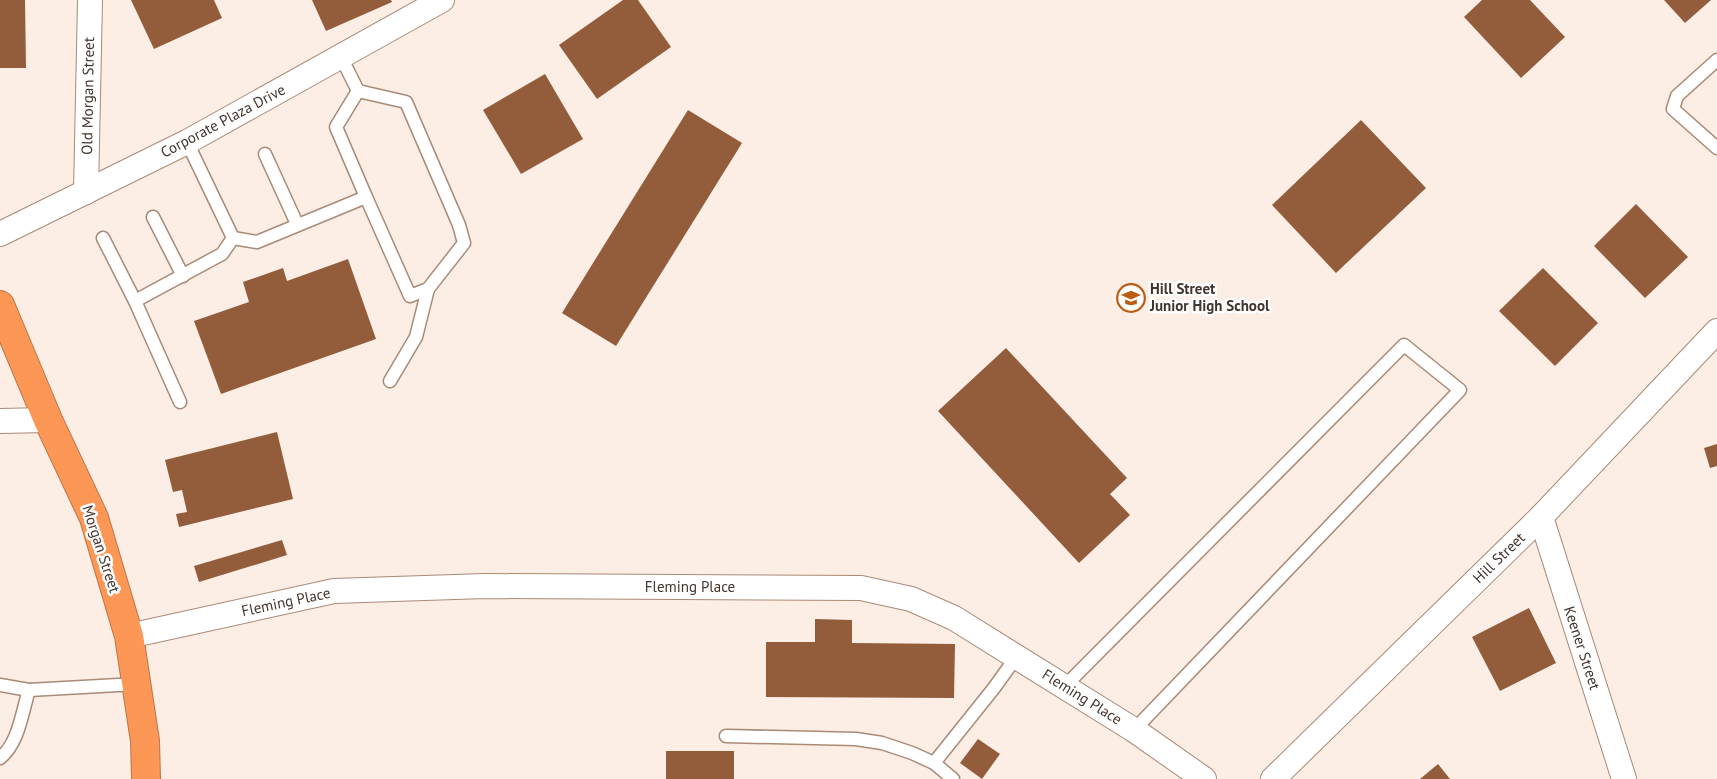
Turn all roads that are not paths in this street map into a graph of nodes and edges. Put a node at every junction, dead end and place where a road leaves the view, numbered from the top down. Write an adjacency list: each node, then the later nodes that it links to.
1 (90, 0): 9 (street, Old Morgan Street)
2 (442, 0): 3 (street, Corporate Plaza Drive)
3 (341, 57): 5 (lane); 6 (street, Corporate Plaza Drive)
4 (1717, 60): 7 (lane)
5 (358, 91): 10 (lane); 17 (lane)
6 (187, 142): 9 (street, Corporate Plaza Drive); 15 (lane)
7 (1717, 148)
8 (265, 154): 12 (lane)
9 (86, 192): 13 (street, Corporate Plaza Drive)
10 (366, 197): 12 (lane); 17 (lane)
11 (153, 217): 16 (lane)
12 (298, 224): 15 (lane)
13 (0, 234)
14 (102, 238): 18 (lane)
15 (232, 238): 16 (lane)
16 (183, 276): 18 (lane)
17 (428, 289): 21 (lane)
18 (135, 301): 22 (lane)
19 (0, 304): 23 (highway, Morgan Street)
20 (1717, 330): 25 (street, Hill Street)
21 (390, 381)
22 (180, 402)
23 (48, 420): 24 (street); 26 (highway, Morgan Street)
24 (0, 421)
25 (1541, 517): 39 (street, Hill Street); 40 (street, Keener Street)
26 (128, 636): 27 (street, Fleming Place); 28 (highway, Morgan Street)
27 (1017, 656): 30 (street, Fleming Place); 35 (lane)
28 (136, 684): 31 (lane); 36 (highway, Morgan Street)
29 (0, 685): 31 (lane)
30 (1064, 686): 32 (street, Fleming Place); 32 (lane)
31 (28, 690): 34 (lane)
32 (1134, 730): 38 (street, Fleming Place)
33 (726, 736): 35 (lane)
34 (0, 758)
35 (934, 763): 37 (lane)
36 (146, 779)
37 (953, 779)
38 (1204, 779)
39 (1273, 779)
40 (1624, 779)

